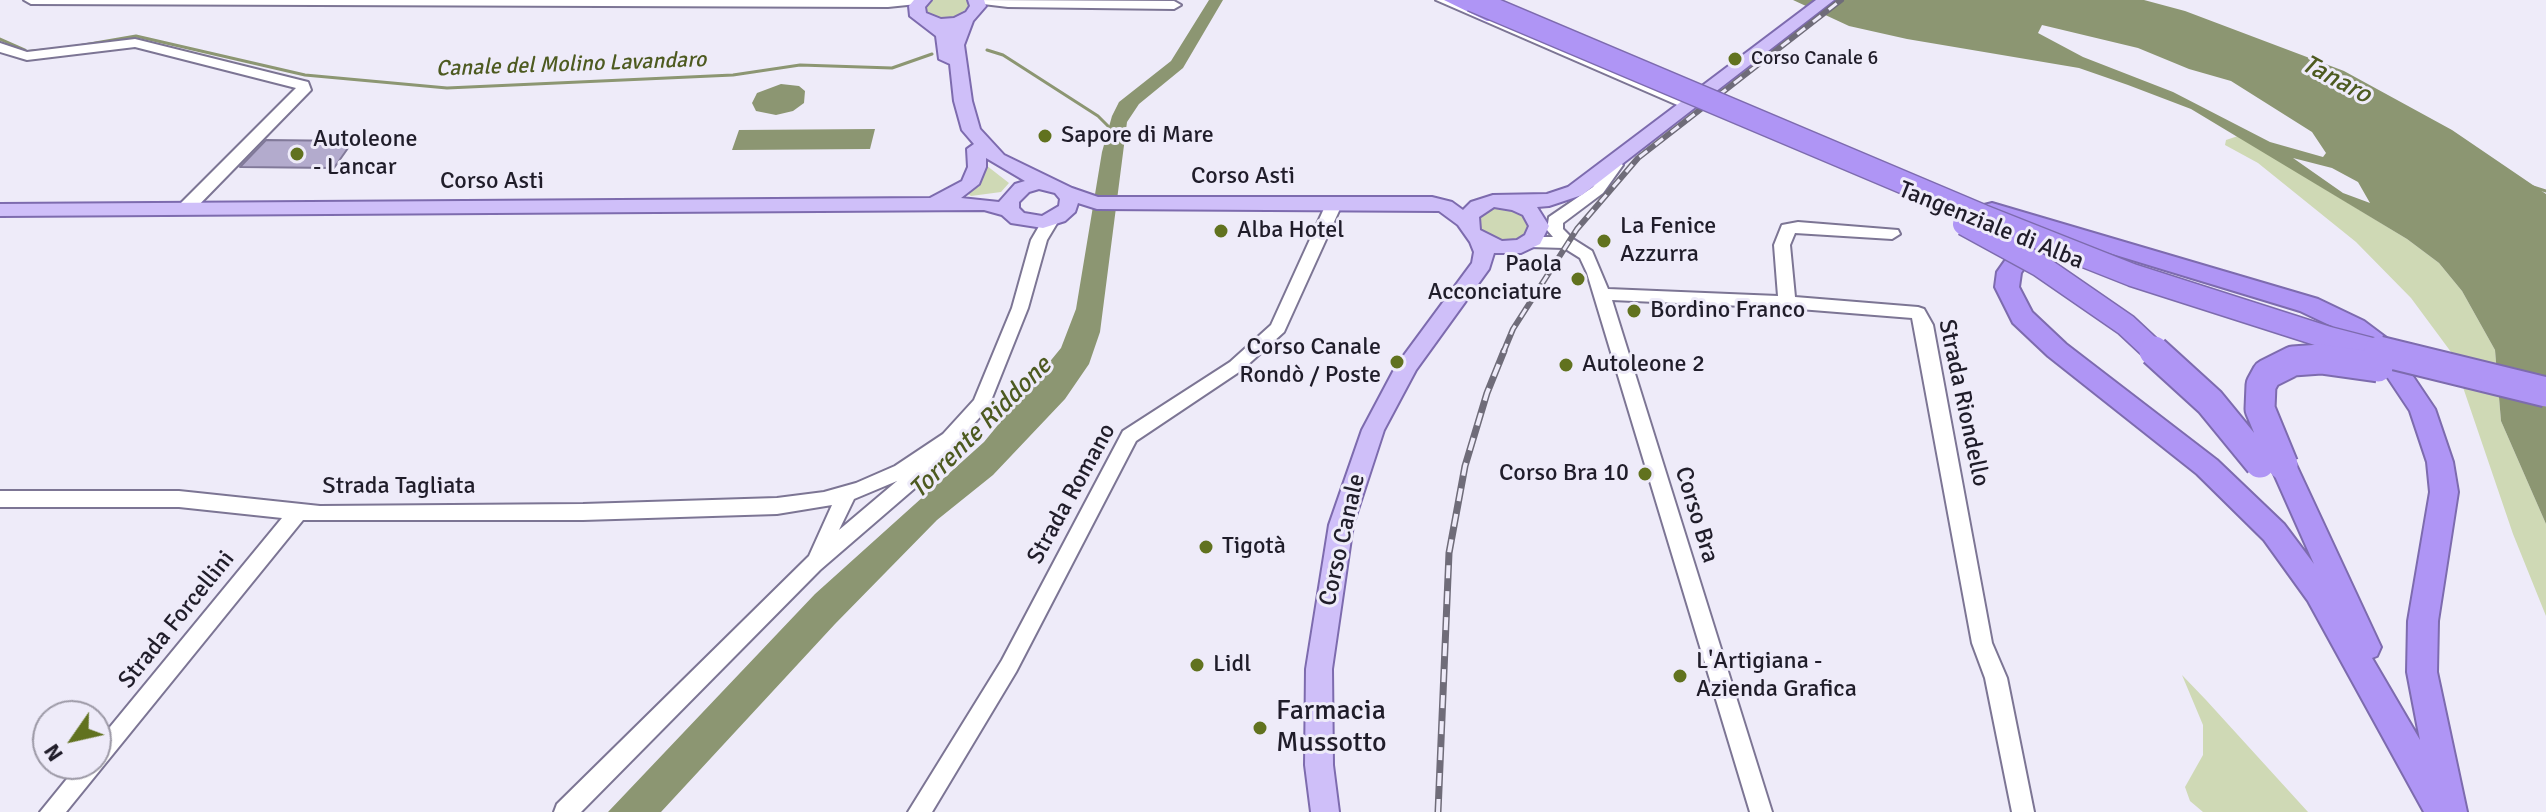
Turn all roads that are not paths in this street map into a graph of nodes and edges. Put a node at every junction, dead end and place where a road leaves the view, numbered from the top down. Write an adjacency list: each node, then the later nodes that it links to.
1 (31, 0): 7 (street)
2 (1443, 0): 14 (street)
3 (1454, 0): 17 (highway, Tangenziale di Alba)
4 (1472, 0): 17 (highway, Tangenziale di Alba, bridge)
5 (1482, 0): 14 (street)
6 (1826, 0): 14 (main road)
7 (235, 1): 8 (street)
8 (490, 1): 9 (street)
9 (756, 1): 12 (street)
10 (1174, 5): 11 (street)
11 (975, 7): 12 (main road); 18 (main road)
12 (922, 10): 15 (main road)
13 (0, 47): 24 (street)
14 (1695, 98): 16 (main road)
15 (976, 149): 19 (main road); 23 (main road)
16 (1622, 158): 22 (main road); 29 (main road); 33 (street)
17 (1856, 166): 38 (highway, Tangenziale di Alba, bridge); 39 (highway, Tangenziale di Alba, bridge); 43 (highway, bridge); 61 (highway, bridge)
18 (1047, 184): 19 (main road); 25 (main road)
19 (1012, 199): 23 (main road, Corso Asti); 27 (main road)
20 (1335, 202): 21 (main road, Corso Asti); 25 (main road, Corso Asti); 56 (street, Strada Romano)
21 (1389, 202): 22 (main road, Corso Asti); 28 (main road, Corso Asti)
22 (1500, 202): 28 (main road); 29 (main road)
23 (722, 206): 24 (main road, Corso Asti)
24 (185, 209): 26 (main road, Corso Asti)
25 (1061, 209): 27 (main road, Corso Asti); 31 (street, Strada Tagliata)
26 (0, 210)
27 (1026, 222): 31 (street)
28 (1467, 222): 32 (main road)
29 (1538, 222): 34 (main road)
30 (1892, 234): 37 (street)
31 (1039, 240): 42 (street, Strada Tagliata)
32 (1479, 240): 34 (main road); 36 (main road, Corso Canale)
33 (1567, 243): 34 (street); 35 (street, Corso Bra)
34 (1520, 245): 36 (main road, Corso Canale)
35 (1601, 294): 37 (street, Strada Riondello); 58 (street, Corso Bra)
36 (1458, 295): 57 (main road, Corso Canale)
37 (1787, 302): 59 (street, Strada Riondello)
38 (2479, 383): 41 (highway, Tangenziale di Alba); 43 (highway, bridge)
39 (2517, 385): 40 (highway, Tangenziale di Alba, bridge); 51 (highway, bridge)
40 (2546, 392)
41 (2546, 400)
42 (946, 440): 44 (street, Strada Tagliata); 48 (street, Strada Tagliata)
43 (2271, 464): 51 (highway)
44 (854, 491): 46 (street, Strada Tagliata); 48 (street); 49 (street, Strada Tagliata)
45 (0, 499): 47 (street, Strada Tagliata)
46 (799, 503): 47 (street, Strada Tagliata); 49 (street)
47 (298, 512): 52 (street, Strada Forcellini)
48 (870, 514): 50 (street, Strada Tagliata)
49 (828, 536): 50 (street, Strada Tagliata)
50 (813, 564): 55 (street, Strada Tagliata)
51 (2402, 737): 60 (highway)
52 (112, 740)
53 (79, 780): 54 (street, Strada Forcellini)
54 (51, 812)
55 (565, 812)
56 (919, 812)
57 (1325, 812)
58 (1761, 812)
59 (2023, 812)
60 (2441, 812)
61 (2451, 812)

